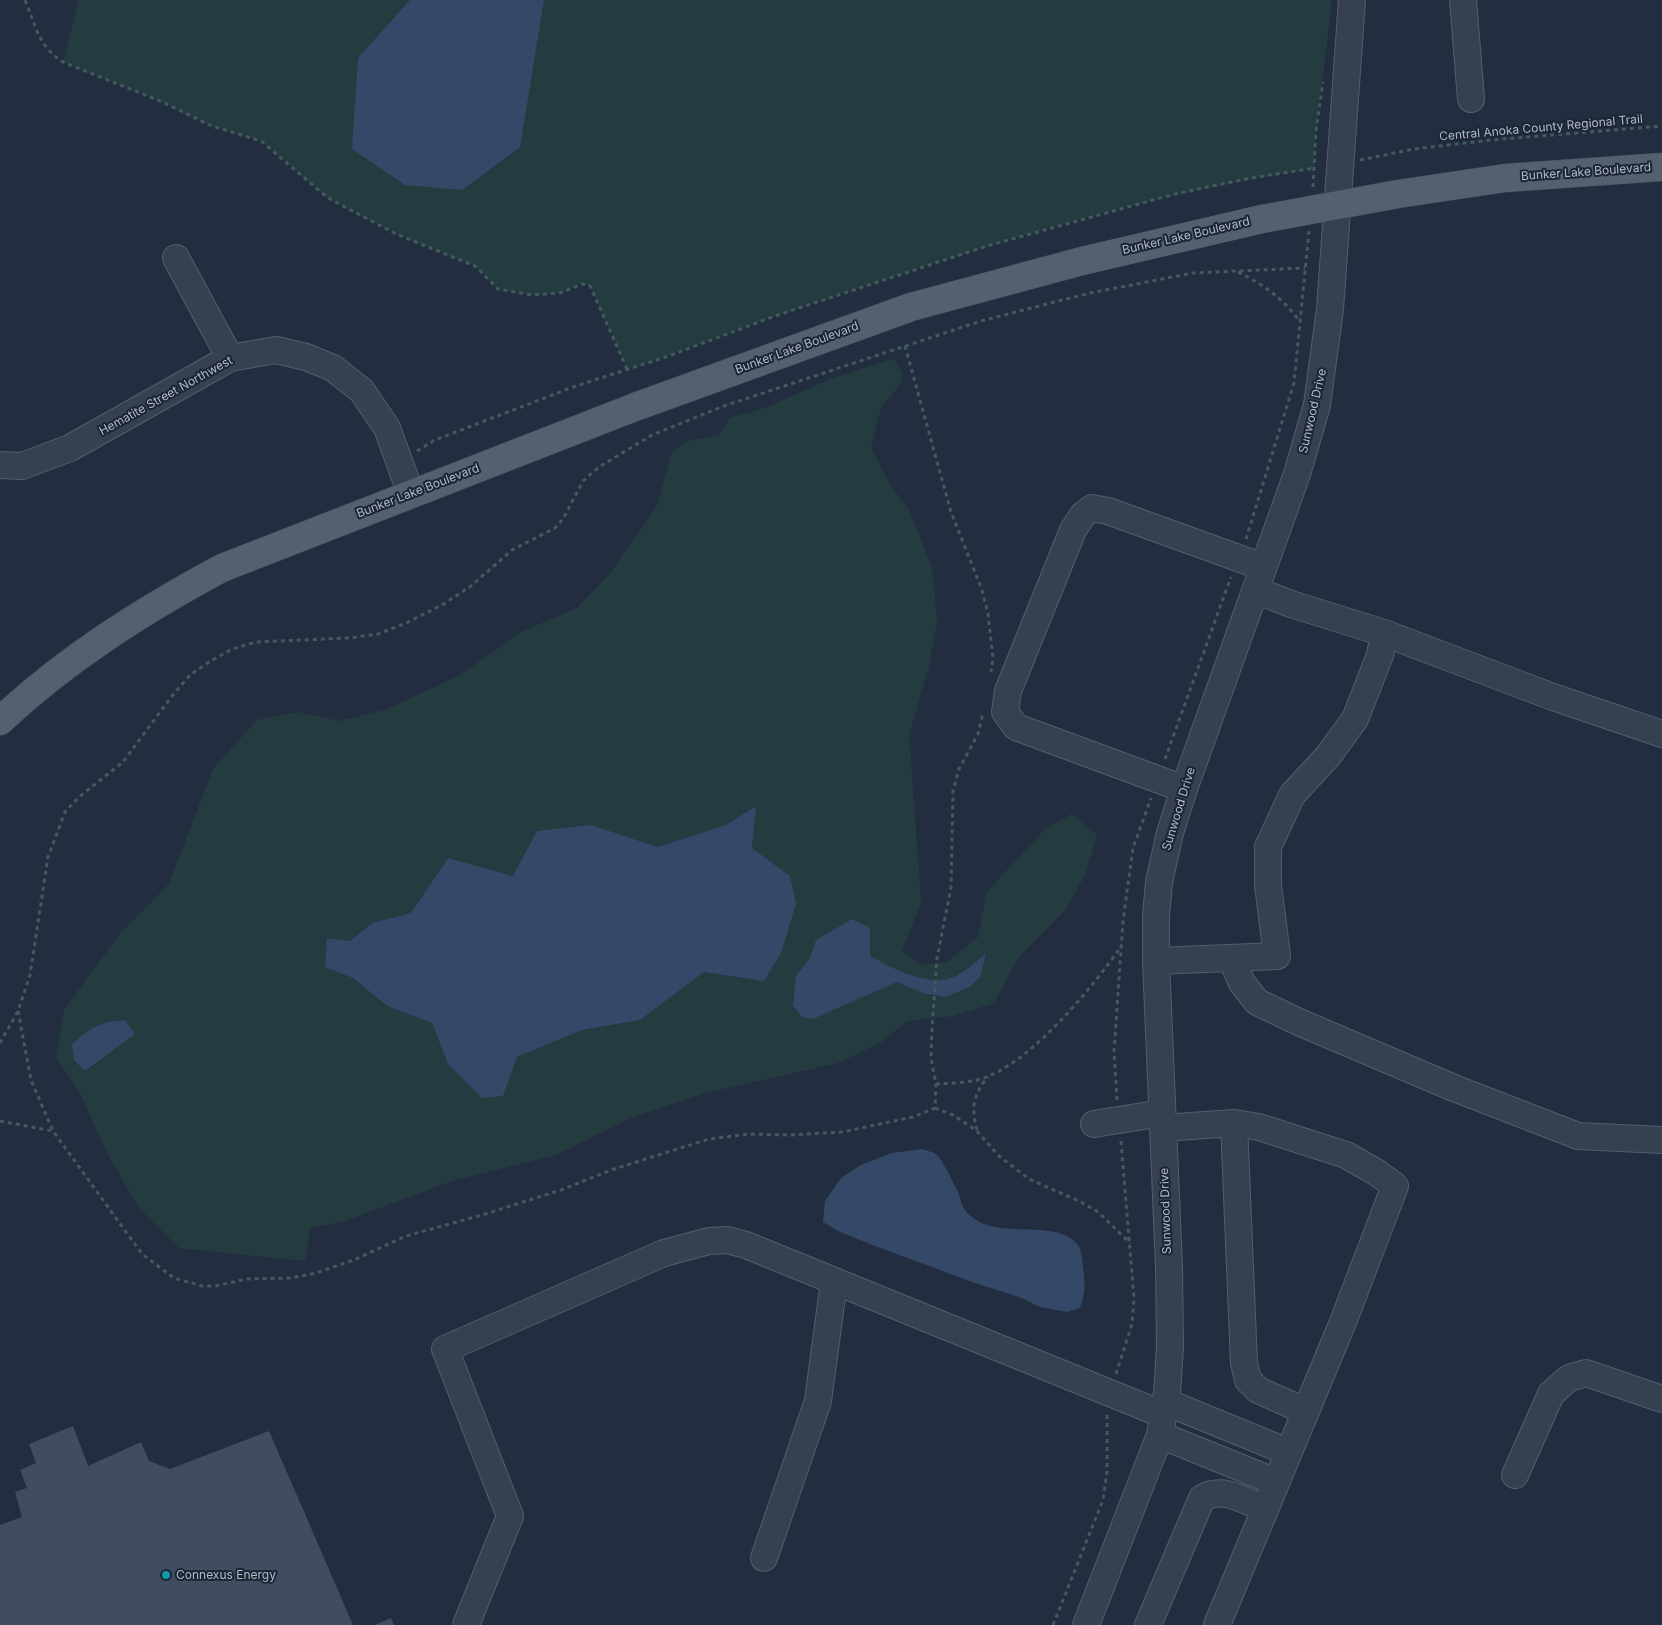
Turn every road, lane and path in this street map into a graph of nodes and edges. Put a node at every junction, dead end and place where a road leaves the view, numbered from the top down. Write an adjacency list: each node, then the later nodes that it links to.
1 (25, 0): 16 (path)
2 (1352, 0): 9 (street, Sunwood Drive)
3 (1463, 0): 4 (street)
4 (1471, 99)
5 (1662, 126): 6 (path, Central Anoka County Regional Trail)
6 (1364, 159)
7 (1662, 167): 9 (main road, Bunker Lake Boulevard)
8 (1314, 169): 16 (path)
9 (1336, 206): 19 (main road, Bunker Lake Boulevard); 20 (street, Sunwood Drive)
10 (1308, 243): 12 (path)
11 (176, 258): 15 (street)
12 (1238, 272): 13 (path); 14 (path)
13 (1300, 322)
14 (904, 346): 22 (path); 30 (path)
15 (230, 358): 17 (street, Hematite Street Northwest); 18 (street, Hematite Street Northwest)
16 (627, 369): 17 (path)
17 (400, 462): 19 (street, Hematite Street Northwest)
18 (0, 465)
19 (411, 494): 24 (main road, Bunker Lake Boulevard)
20 (1259, 579): 21 (street); 26 (street, Sunwood Drive); 26 (street)
21 (1384, 633): 25 (street); 28 (street)
22 (990, 677)
23 (985, 705): 33 (path)
24 (0, 721)
25 (1662, 734)
26 (1184, 789): 29 (street, Sunwood Drive)
27 (1120, 948): 32 (path)
28 (1231, 958): 29 (street); 41 (street)
29 (1156, 961): 36 (street, Sunwood Drive)
30 (18, 1011): 31 (path); 40 (path)
31 (0, 1043)
32 (989, 1076): 33 (path); 39 (path)
33 (936, 1084): 34 (path)
34 (934, 1108): 39 (path); 40 (path)
35 (0, 1120): 40 (path)
36 (1163, 1121): 37 (street); 38 (street); 47 (street, Sunwood Drive)
37 (1094, 1124)
38 (1234, 1124): 46 (street); 46 (street)
39 (977, 1131): 42 (path)
40 (53, 1132)
41 (1662, 1140)
42 (1130, 1243)
43 (834, 1281): 47 (street); 52 (street); 53 (street)
44 (1662, 1399): 49 (street)
45 (1107, 1408): 54 (path)
46 (1305, 1411): 48 (street)
47 (1164, 1418): 48 (street); 50 (street); 55 (street, Sunwood Drive)
48 (1288, 1452): 50 (street)
49 (1515, 1475)
50 (1276, 1482): 51 (street)
51 (1265, 1509): 56 (street); 57 (street)
52 (764, 1558)
53 (466, 1625)
54 (1053, 1625)
55 (1086, 1625)
56 (1148, 1625)
57 (1217, 1625)

